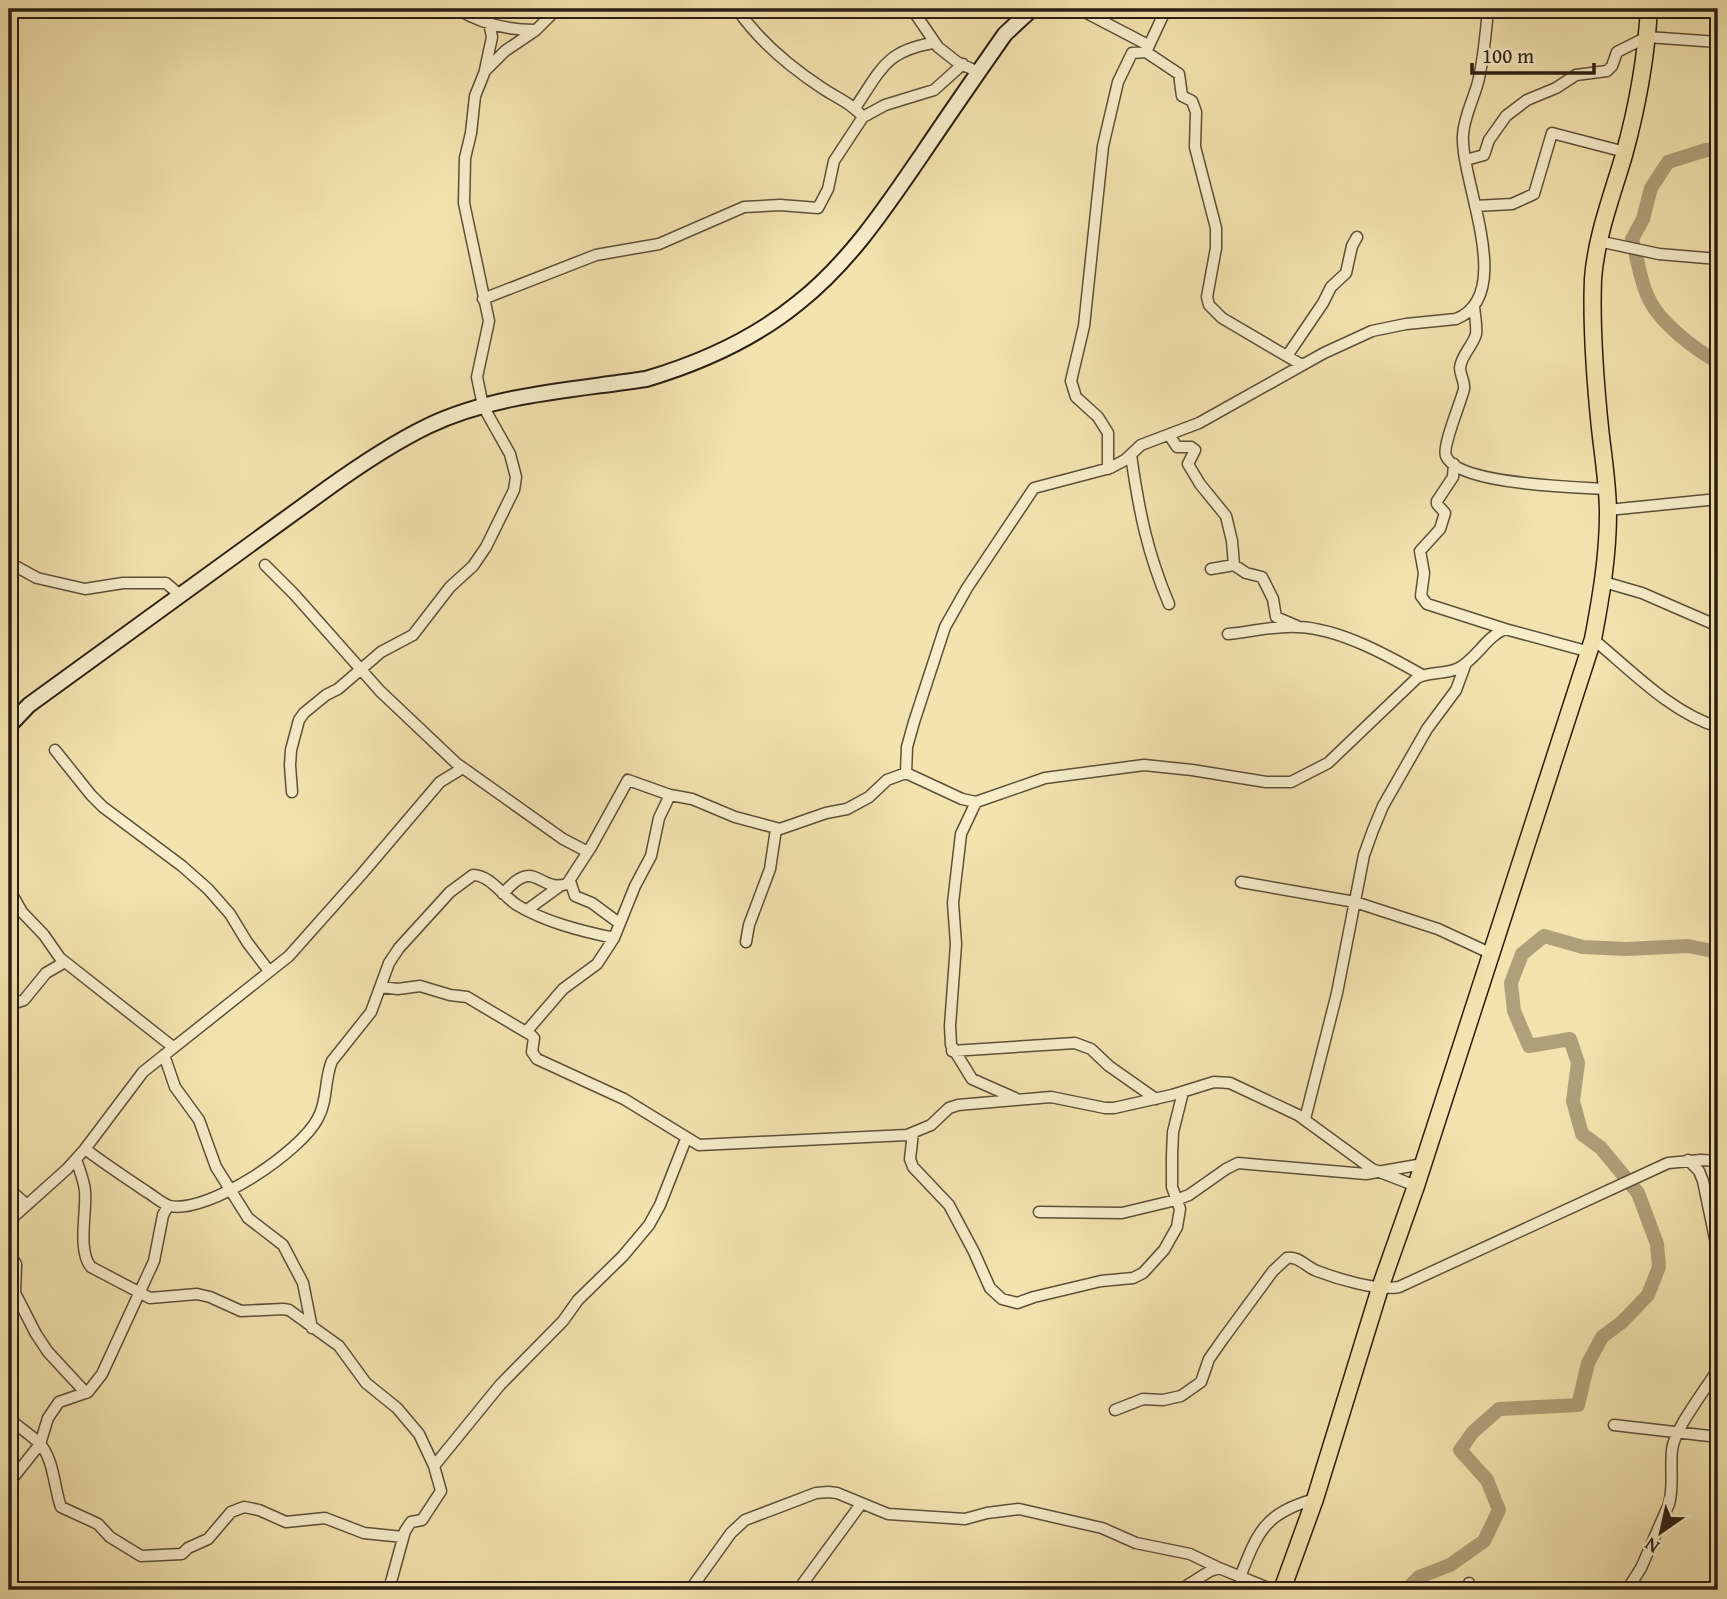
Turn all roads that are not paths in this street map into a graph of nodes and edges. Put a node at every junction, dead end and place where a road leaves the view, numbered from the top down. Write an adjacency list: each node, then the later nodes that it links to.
1 (457, 9): 10 (street)
2 (557, 9): 11 (street)
3 (737, 9): 19 (street)
4 (912, 9): 14 (street)
5 (1032, 9): 18 (main road)
6 (1079, 9): 15 (street)
7 (1166, 9): 15 (street)
8 (1488, 9): 22 (street)
9 (1645, 9): 12 (highway)
10 (489, 22): 11 (street); 17 (street)
11 (536, 30): 17 (street)
12 (1647, 37): 13 (street); 21 (highway); 22 (street)
13 (1718, 42)
14 (933, 43): 16 (street); 19 (street)
15 (1147, 48): 29 (street); 35 (street)
16 (963, 64): 18 (street); 20 (street)
17 (485, 71): 27 (street)
18 (978, 72): 31 (main road)
19 (855, 108): 20 (street)
20 (863, 117): 27 (street)
21 (1625, 152): 23 (street); 25 (highway)
22 (1466, 160): 23 (street)
23 (1475, 206): 28 (street)
24 (1357, 237): 29 (street)
25 (1598, 241): 26 (street); 36 (highway)
26 (1718, 259)
27 (483, 299): 31 (street)
28 (1474, 307): 30 (street); 34 (street)
29 (1287, 356): 30 (street)
30 (1302, 365): 32 (street)
31 (482, 407): 44 (main road); 52 (street)
32 (1169, 435): 33 (street); 40 (street)
33 (1130, 456): 35 (street); 45 (street)
34 (1454, 464): 36 (street); 48 (street)
35 (1108, 469): 58 (street)
36 (1606, 489): 38 (highway)
37 (1718, 499): 38 (street)
38 (1608, 510): 43 (highway)
39 (265, 565): 52 (street)
40 (1234, 565): 42 (street); 47 (street)
41 (9, 566): 44 (street)
42 (1211, 569)
43 (1604, 582): 46 (street); 50 (highway)
44 (180, 595): 54 (main road)
45 (1169, 604)
46 (1718, 626)
47 (1298, 627): 49 (street); 53 (street)
48 (1505, 629): 50 (street); 51 (street)
49 (1228, 635)
50 (1592, 646): 55 (street); 73 (highway)
51 (1466, 663): 53 (street); 68 (street)
52 (360, 669): 57 (street); 59 (street)
53 (1422, 675): 61 (street)
54 (10, 722)
55 (1718, 727)
56 (55, 750): 75 (street)
57 (463, 768): 63 (street); 75 (street)
58 (906, 773): 61 (street); 62 (street)
59 (292, 792)
60 (670, 795): 62 (street); 63 (street); 70 (street)
61 (976, 802): 80 (street)
62 (776, 829): 72 (street)
63 (588, 852): 65 (street)
64 (1241, 882): 68 (street)
65 (565, 883): 67 (street); 69 (street); 70 (street)
66 (9, 889): 74 (street)
67 (503, 894): 69 (street); 76 (street)
68 (1355, 902): 73 (street); 85 (street)
69 (527, 910): 71 (street)
70 (620, 923): 71 (street)
71 (614, 938): 78 (street)
72 (746, 942)
73 (1492, 954): 92 (highway)
74 (65, 962): 77 (street); 79 (street)
75 (269, 971): 79 (street)
76 (381, 987): 78 (street); 96 (street)
77 (9, 1004)
78 (526, 1032): 87 (street)
79 (173, 1047): 81 (street)
80 (952, 1051): 83 (street); 84 (street)
81 (164, 1055): 88 (street); 96 (street)
82 (1183, 1092): 83 (street); 85 (street); 97 (street)
83 (1156, 1099): 84 (street)
84 (1020, 1100): 86 (street)
85 (1305, 1119): 93 (street)
86 (913, 1133): 87 (street); 97 (street)
87 (687, 1139): 119 (street)
88 (85, 1149): 89 (street); 99 (street)
89 (76, 1159): 98 (street); 106 (street)
90 (1688, 1160): 91 (street); 103 (street); 105 (street)
91 (1716, 1160)
92 (1423, 1164): 93 (street); 94 (highway)
93 (1378, 1173): 94 (street); 97 (street)
94 (1416, 1186): 105 (highway)
95 (9, 1189): 98 (street)
96 (230, 1189): 99 (street); 108 (street)
97 (1176, 1200): 100 (street)
98 (27, 1205): 101 (street)
99 (168, 1206): 106 (street)
100 (1039, 1212)
101 (9, 1221)
102 (9, 1253): 111 (street)
103 (1718, 1253)
104 (1718, 1286): 107 (street)
105 (1380, 1289): 112 (street); 121 (highway)
106 (140, 1293): 108 (street); 111 (street)
107 (1718, 1307)
108 (312, 1328): 119 (street)
109 (1718, 1370): 116 (street)
110 (1718, 1384): 113 (street)
111 (86, 1393): 118 (street)
112 (1115, 1410)
113 (1718, 1413)
114 (9, 1418): 118 (street)
115 (1614, 1425): 116 (street)
116 (1678, 1431): 117 (street); 132 (street)
117 (1718, 1437)
118 (40, 1444): 120 (street); 123 (street)
119 (434, 1466): 123 (street)
120 (9, 1483)
121 (1315, 1499): 125 (street); 131 (highway)
122 (861, 1504): 124 (street); 127 (street); 128 (street)
123 (403, 1537): 126 (street)
124 (1219, 1568): 125 (street); 129 (street)
125 (1240, 1577): 130 (street)
126 (391, 1583)
127 (690, 1590)
128 (798, 1590)
129 (1180, 1590)
130 (1273, 1590)
131 (1282, 1590)
132 (1627, 1590)

